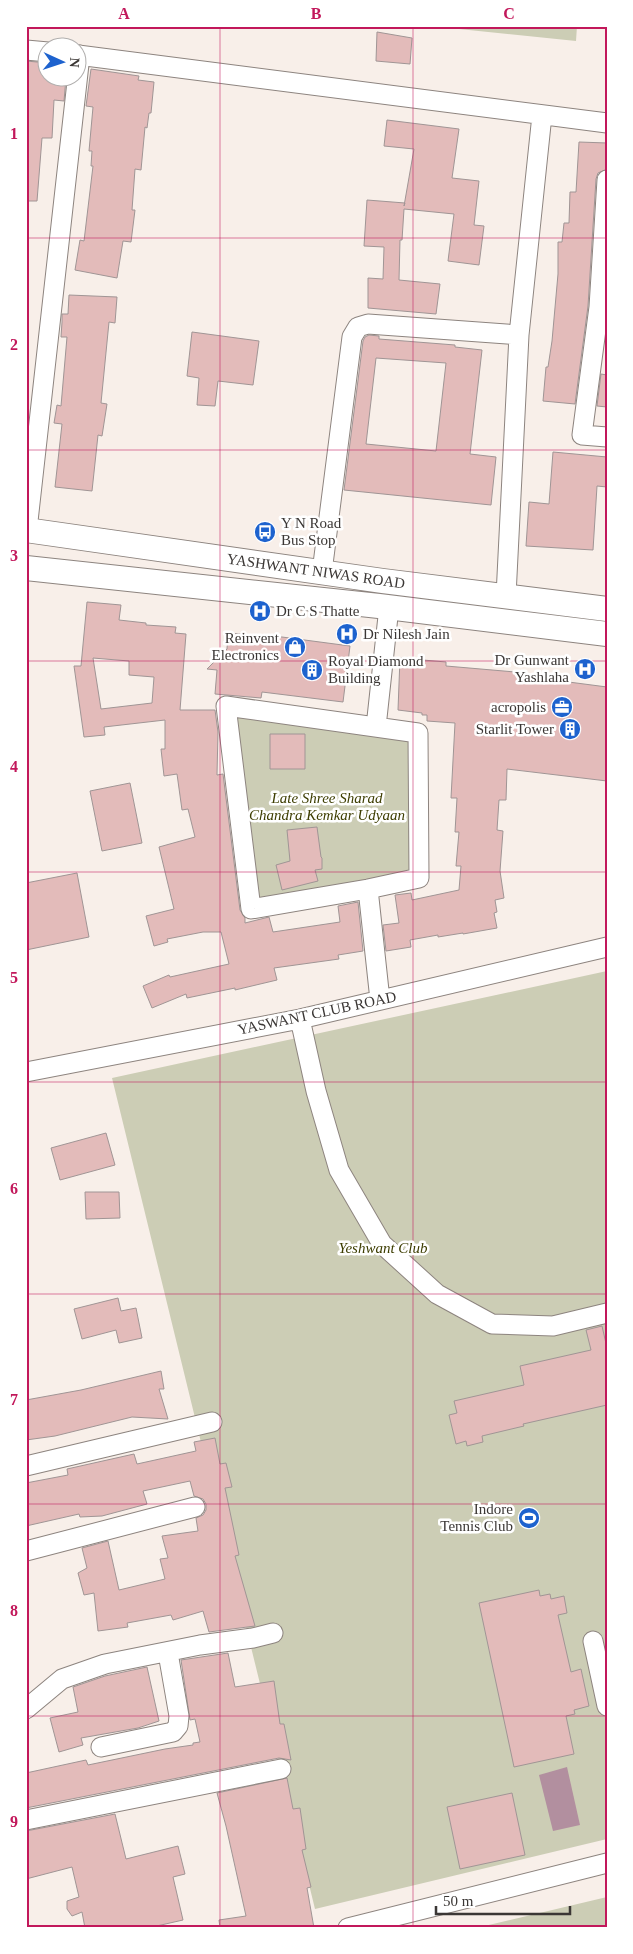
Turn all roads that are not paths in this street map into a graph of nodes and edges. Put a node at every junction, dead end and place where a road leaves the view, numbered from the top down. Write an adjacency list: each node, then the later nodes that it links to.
1 (88, 56): 3 (street)
2 (75, 88): 9 (street)
3 (542, 115): 4 (street); 7 (street)
4 (607, 123)
5 (607, 180): 6 (street)
6 (603, 307): 8 (street)
7 (519, 335): 11 (street); 12 (street)
8 (607, 437)
9 (26, 530): 11 (main road, YASHWANT NIWAS ROAD)
10 (26, 568): 13 (main road, YASHWANT NIWAS ROAD)
11 (322, 572): 12 (main road, YASHWANT NIWAS ROAD)
12 (506, 596): 14 (main road, YASHWANT NIWAS ROAD)
13 (389, 607): 15 (main road, YASHWANT NIWAS ROAD); 16 (street)
14 (607, 609)
15 (607, 634)
16 (376, 727): 17 (street); 17 (street)
17 (368, 889): 19 (street)
18 (607, 947): 19 (street, YASWANT CLUB ROAD)
19 (380, 1000): 20 (street, YASWANT CLUB ROAD)
20 (300, 1019): 21 (street, YASWANT CLUB ROAD); 22 (street)
21 (26, 1072)
22 (607, 1313)
23 (212, 1422): 24 (street)
24 (26, 1466)
25 (195, 1507): 26 (street)
26 (26, 1551)
27 (272, 1633): 29 (street)
28 (593, 1641): 30 (street)
29 (168, 1653): 31 (street); 32 (street)
30 (607, 1706)
31 (26, 1709)
32 (101, 1747)
33 (281, 1769): 34 (street)
34 (26, 1820)
35 (607, 1864): 36 (street)
36 (348, 1928)

